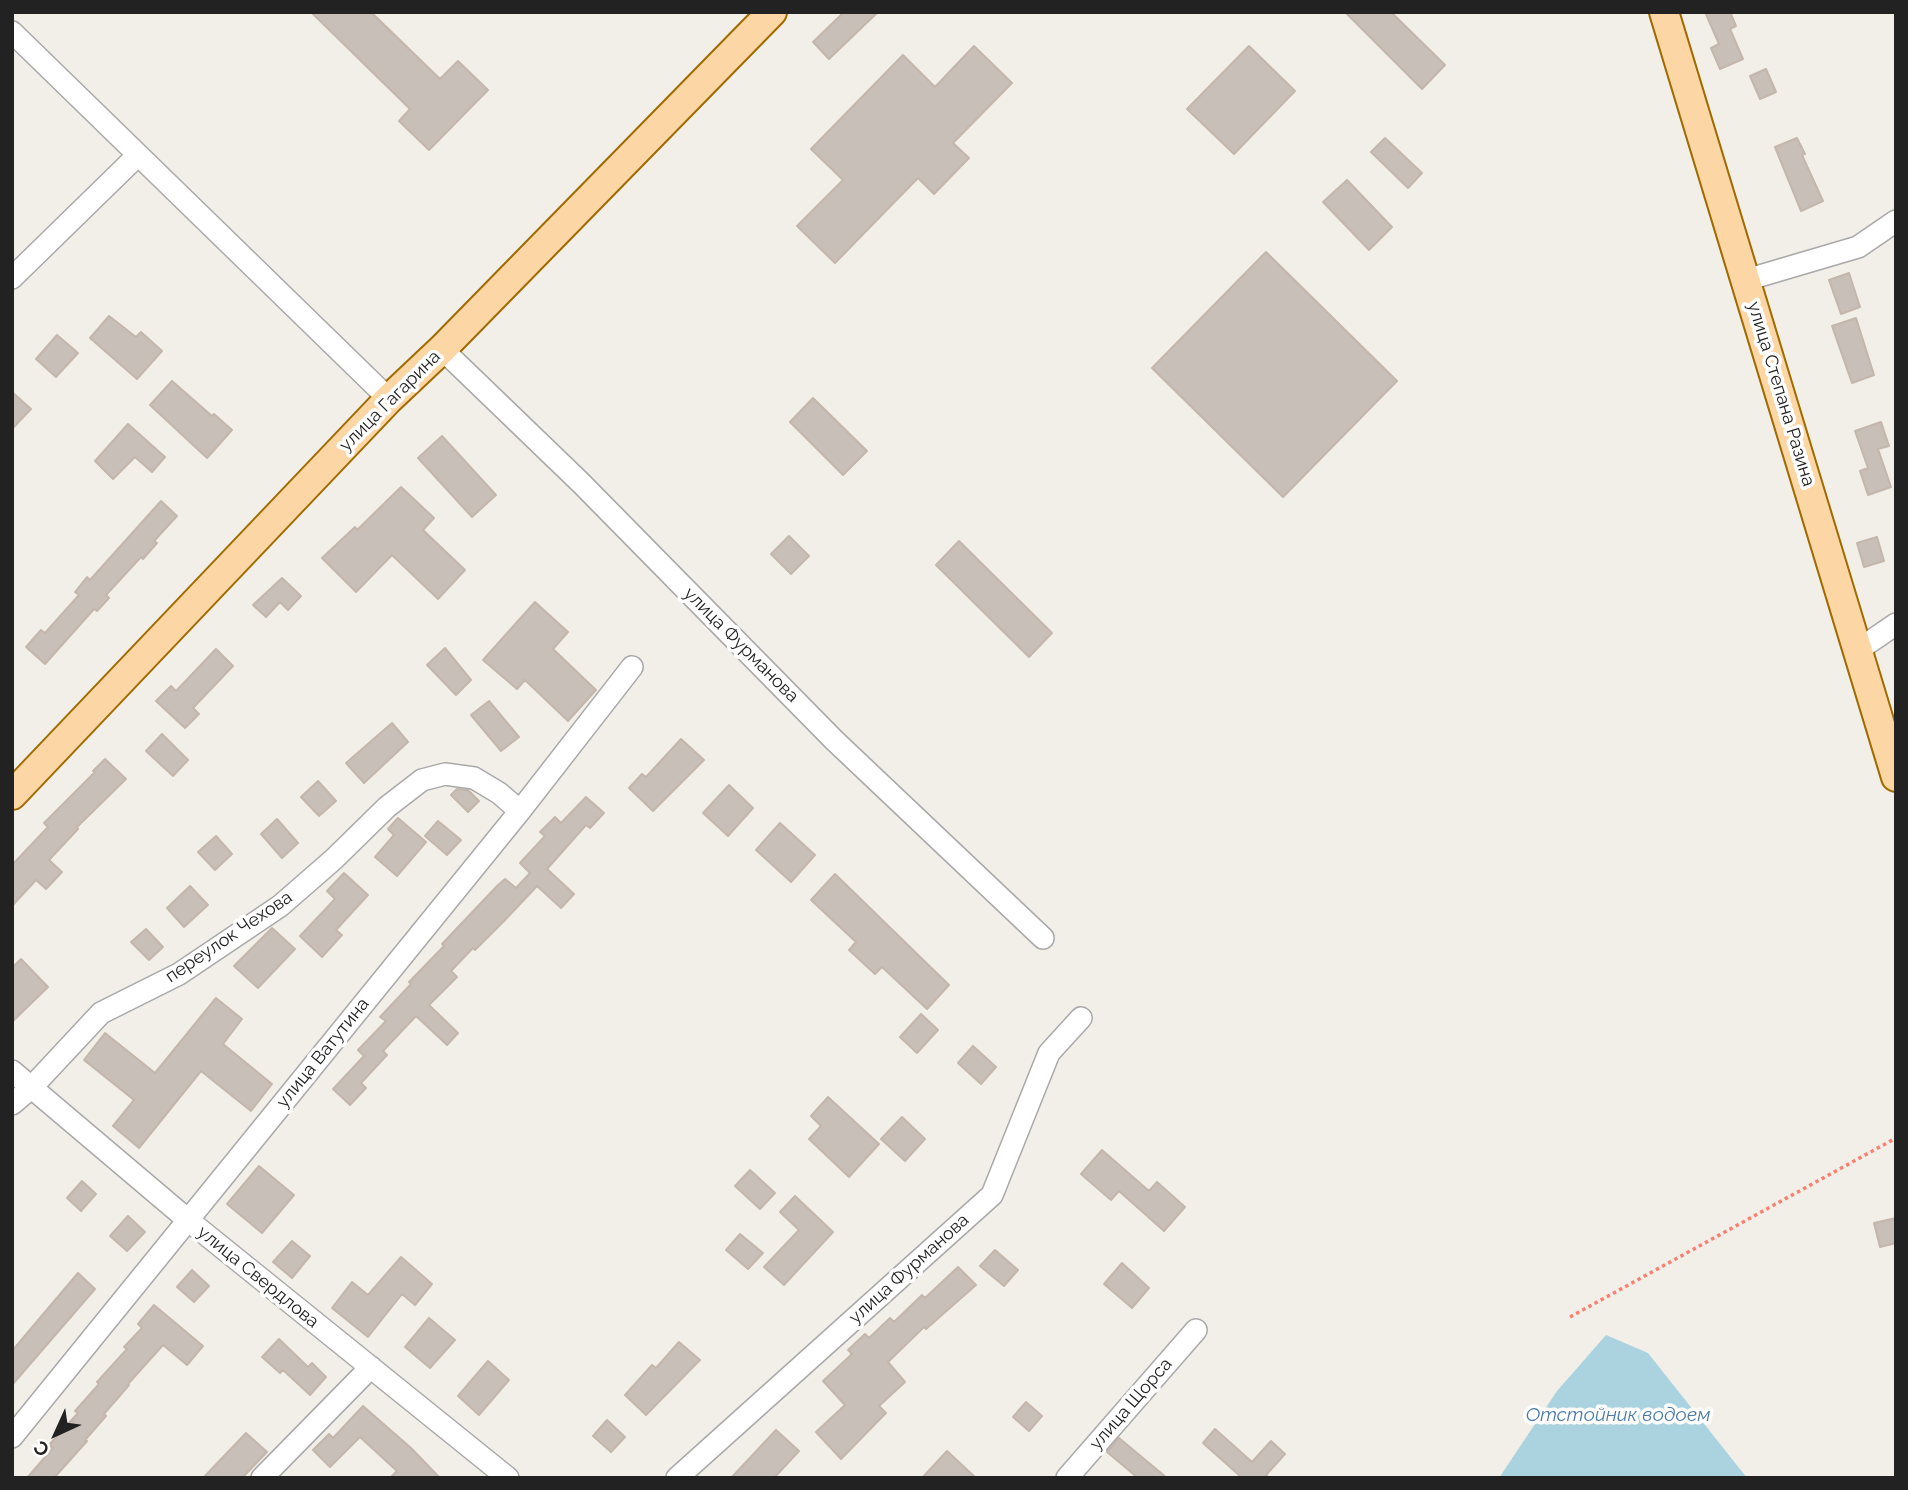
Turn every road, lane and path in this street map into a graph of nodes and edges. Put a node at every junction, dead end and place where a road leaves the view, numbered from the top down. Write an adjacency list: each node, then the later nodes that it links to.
1 (772, 12): 8 (main road, улица Гагарина)
2 (1664, 12): 7 (main road, улица Степана Разина)
3 (12, 32): 4 (street)
4 (138, 155): 6 (street); 9 (street)
5 (1896, 221): 7 (street)
6 (12, 278)
7 (1746, 280): 11 (main road, улица Степана Разина)
8 (442, 349): 9 (main road, улица Гагарина); 16 (street, улица Фурманова)
9 (389, 399): 14 (main road, улица Гагарина)
10 (1896, 624): 11 (street)
11 (1858, 650): 13 (main road, улица Степана Разина)
12 (632, 667): 15 (street, улица Ватутина)
13 (1896, 777)
14 (12, 795)
15 (520, 811): 19 (street, переулок Чехова); 22 (street, улица Ватутина)
16 (1043, 938)
17 (1081, 1018): 29 (street, улица Фурманова)
18 (12, 1071): 19 (street, улица Свердлова)
19 (31, 1088): 20 (street, переулок Чехова); 22 (street, улица Свердлова)
20 (12, 1104)
21 (1896, 1138): 23 (path)
22 (188, 1220): 25 (street, улица Свердлова); 26 (street, улица Ватутина)
23 (1570, 1317)
24 (1196, 1330): 30 (street, улица Щорса)
25 (371, 1367): 27 (street); 28 (street, улица Свердлова)
26 (12, 1437)
27 (262, 1478)
28 (508, 1478)
29 (677, 1478)
30 (1067, 1478)

